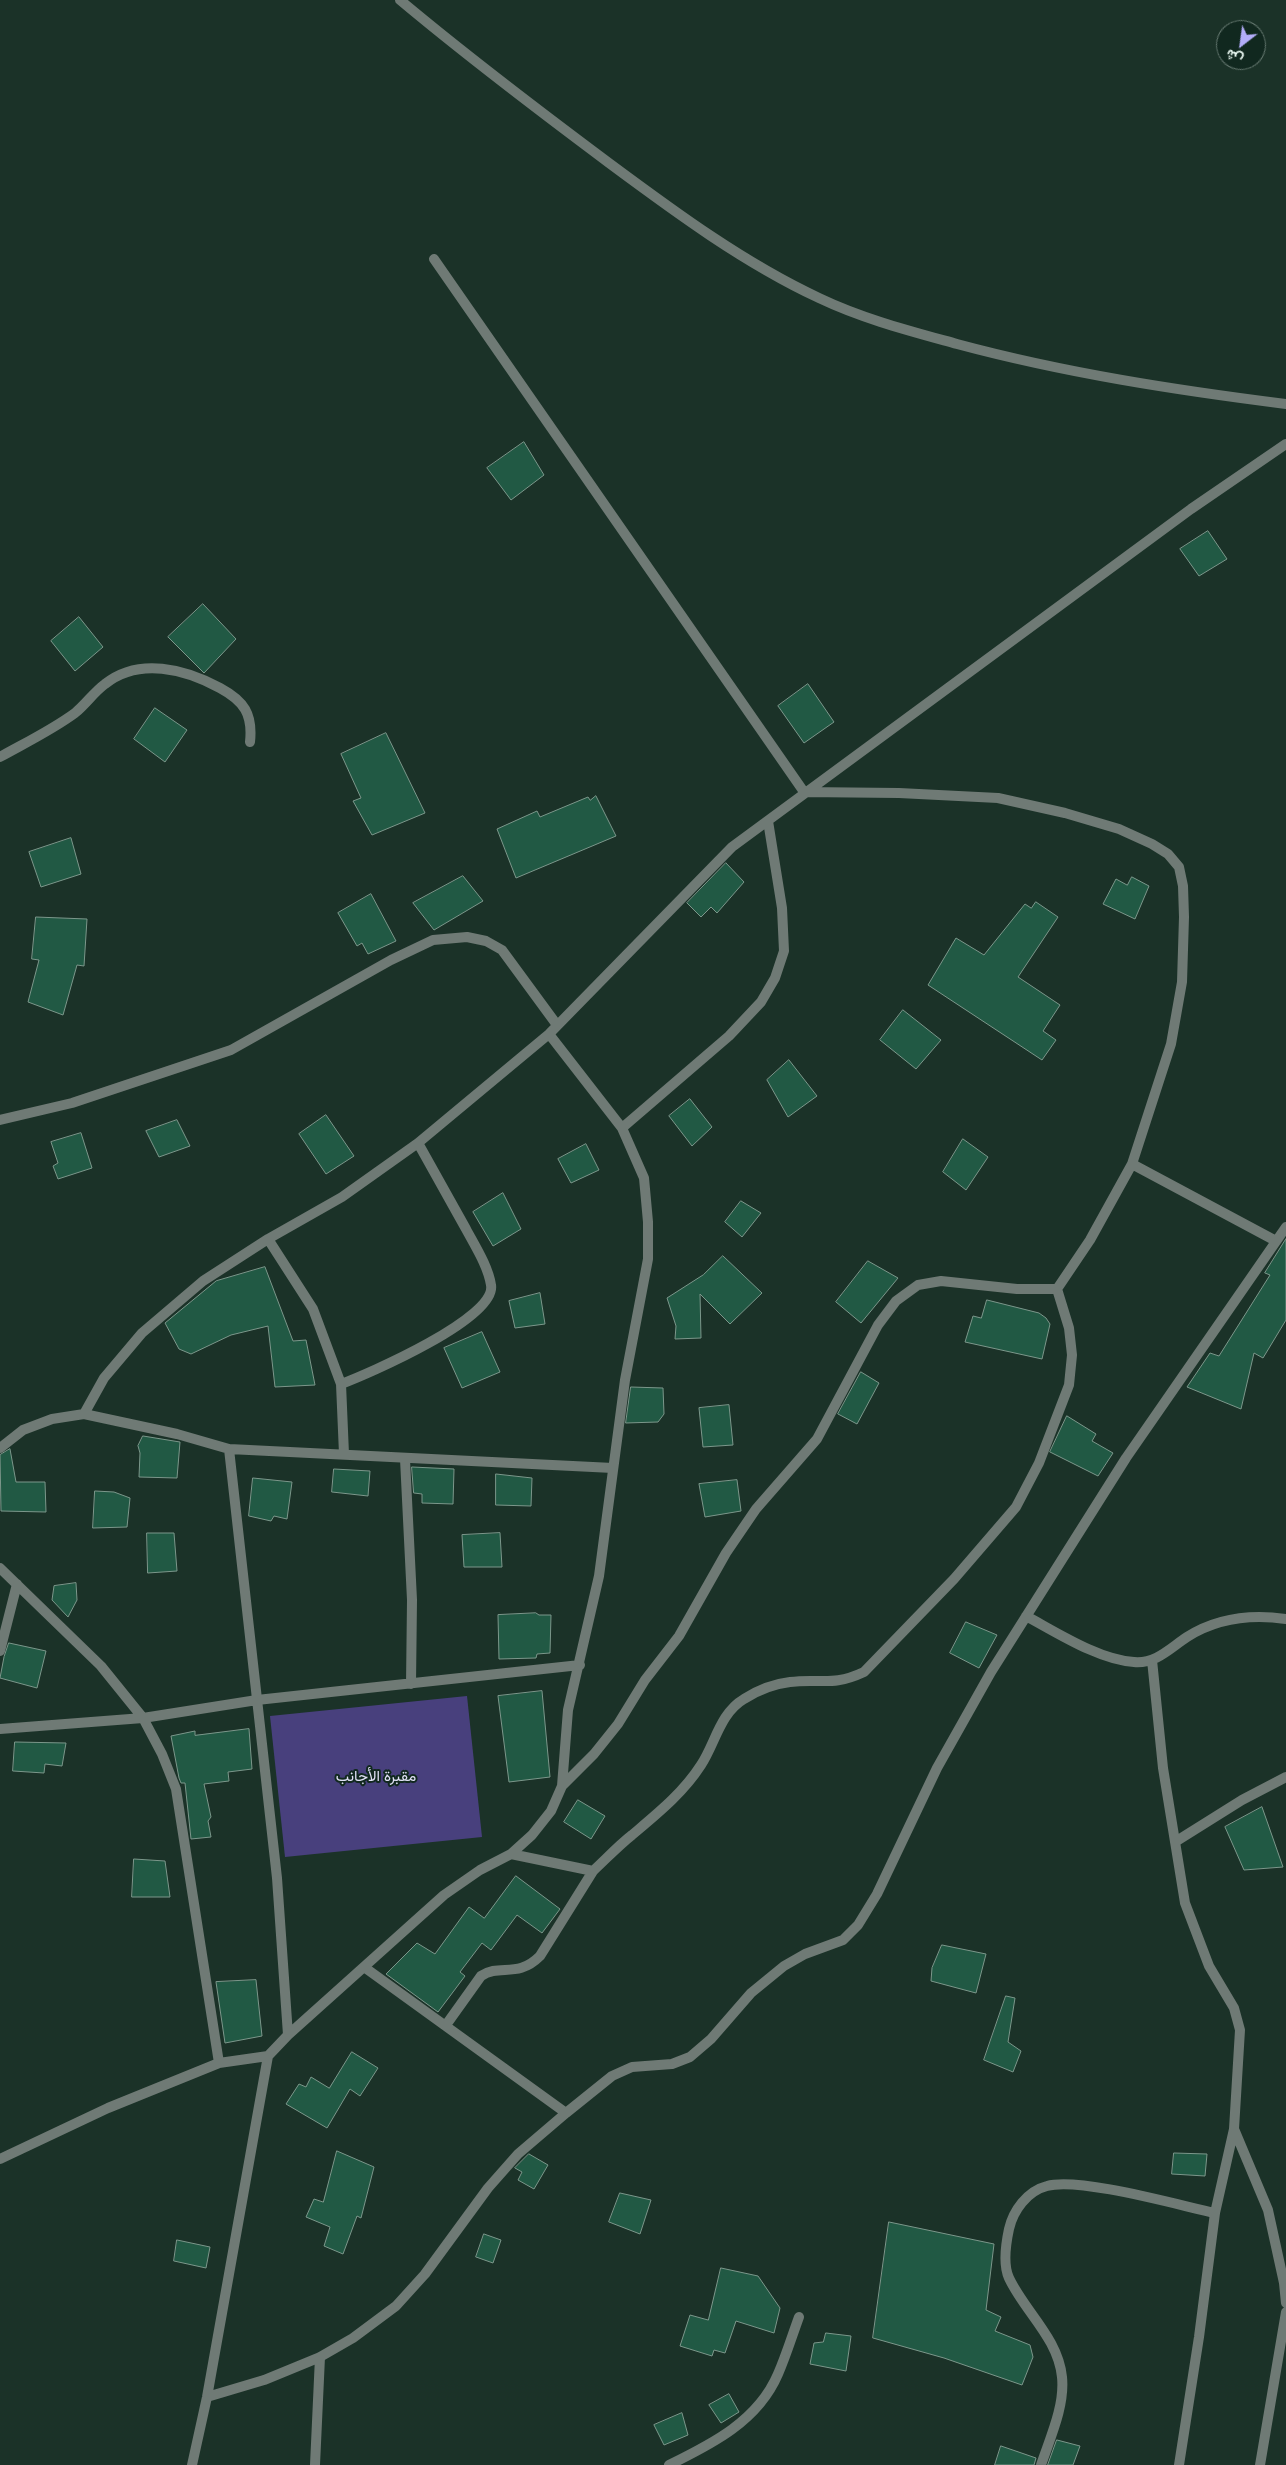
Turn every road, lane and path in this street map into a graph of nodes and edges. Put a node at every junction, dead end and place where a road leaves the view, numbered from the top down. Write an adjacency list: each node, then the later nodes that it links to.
1 (400, 0): 3 (street)
2 (434, 259): 7 (street)
3 (1286, 404)
4 (1286, 444): 7 (street)
5 (250, 742): 6 (street)
6 (0, 757)
7 (804, 792): 8 (street); 14 (street)
8 (768, 821): 9 (street); 12 (street)
9 (557, 1026): 10 (street); 11 (street)
10 (549, 1034): 12 (street); 13 (street)
11 (0, 1120)
12 (622, 1128): 25 (street)
13 (418, 1142): 16 (street); 19 (street)
14 (1132, 1164): 17 (street); 18 (street)
15 (1286, 1227): 17 (street)
16 (268, 1239): 19 (street); 20 (street)
17 (1276, 1241): 28 (street)
18 (1057, 1289): 38 (street); 41 (street)
19 (341, 1384): 23 (street)
20 (84, 1414): 21 (street); 22 (street)
21 (0, 1448)
22 (229, 1449): 23 (street); 34 (street)
23 (344, 1454): 24 (street)
24 (406, 1459): 25 (street); 33 (street)
25 (613, 1468): 32 (street)
26 (0, 1568): 27 (street)
27 (17, 1584): 30 (street); 35 (street)
28 (1026, 1616): 31 (street); 47 (street)
29 (1286, 1619): 31 (street)
30 (0, 1651)
31 (1152, 1660): 39 (street)
32 (580, 1665): 33 (street); 38 (street)
33 (411, 1684): 34 (street)
34 (257, 1700): 35 (street); 44 (street)
35 (143, 1718): 36 (street); 46 (street)
36 (0, 1729)
37 (1286, 1776): 39 (street)
38 (562, 1786): 40 (street)
39 (1175, 1842): 48 (street)
40 (510, 1854): 41 (street); 42 (street)
41 (593, 1871): 43 (street)
42 (364, 1968): 43 (street); 44 (street)
43 (446, 2025): 47 (street)
44 (288, 2035): 45 (street)
45 (268, 2056): 46 (street); 55 (street)
46 (220, 2063): 49 (street)
47 (566, 2113): 54 (street)
48 (1234, 2129): 50 (street); 51 (street)
49 (0, 2158)
50 (1215, 2213): 59 (street); 60 (street)
51 (1286, 2303)
52 (1286, 2312): 61 (street)
53 (799, 2317): 58 (street)
54 (320, 2357): 55 (street); 57 (street)
55 (208, 2397): 56 (street)
56 (192, 2465)
57 (315, 2465)
58 (669, 2465)
59 (1041, 2465)
60 (1179, 2465)
61 (1260, 2465)

